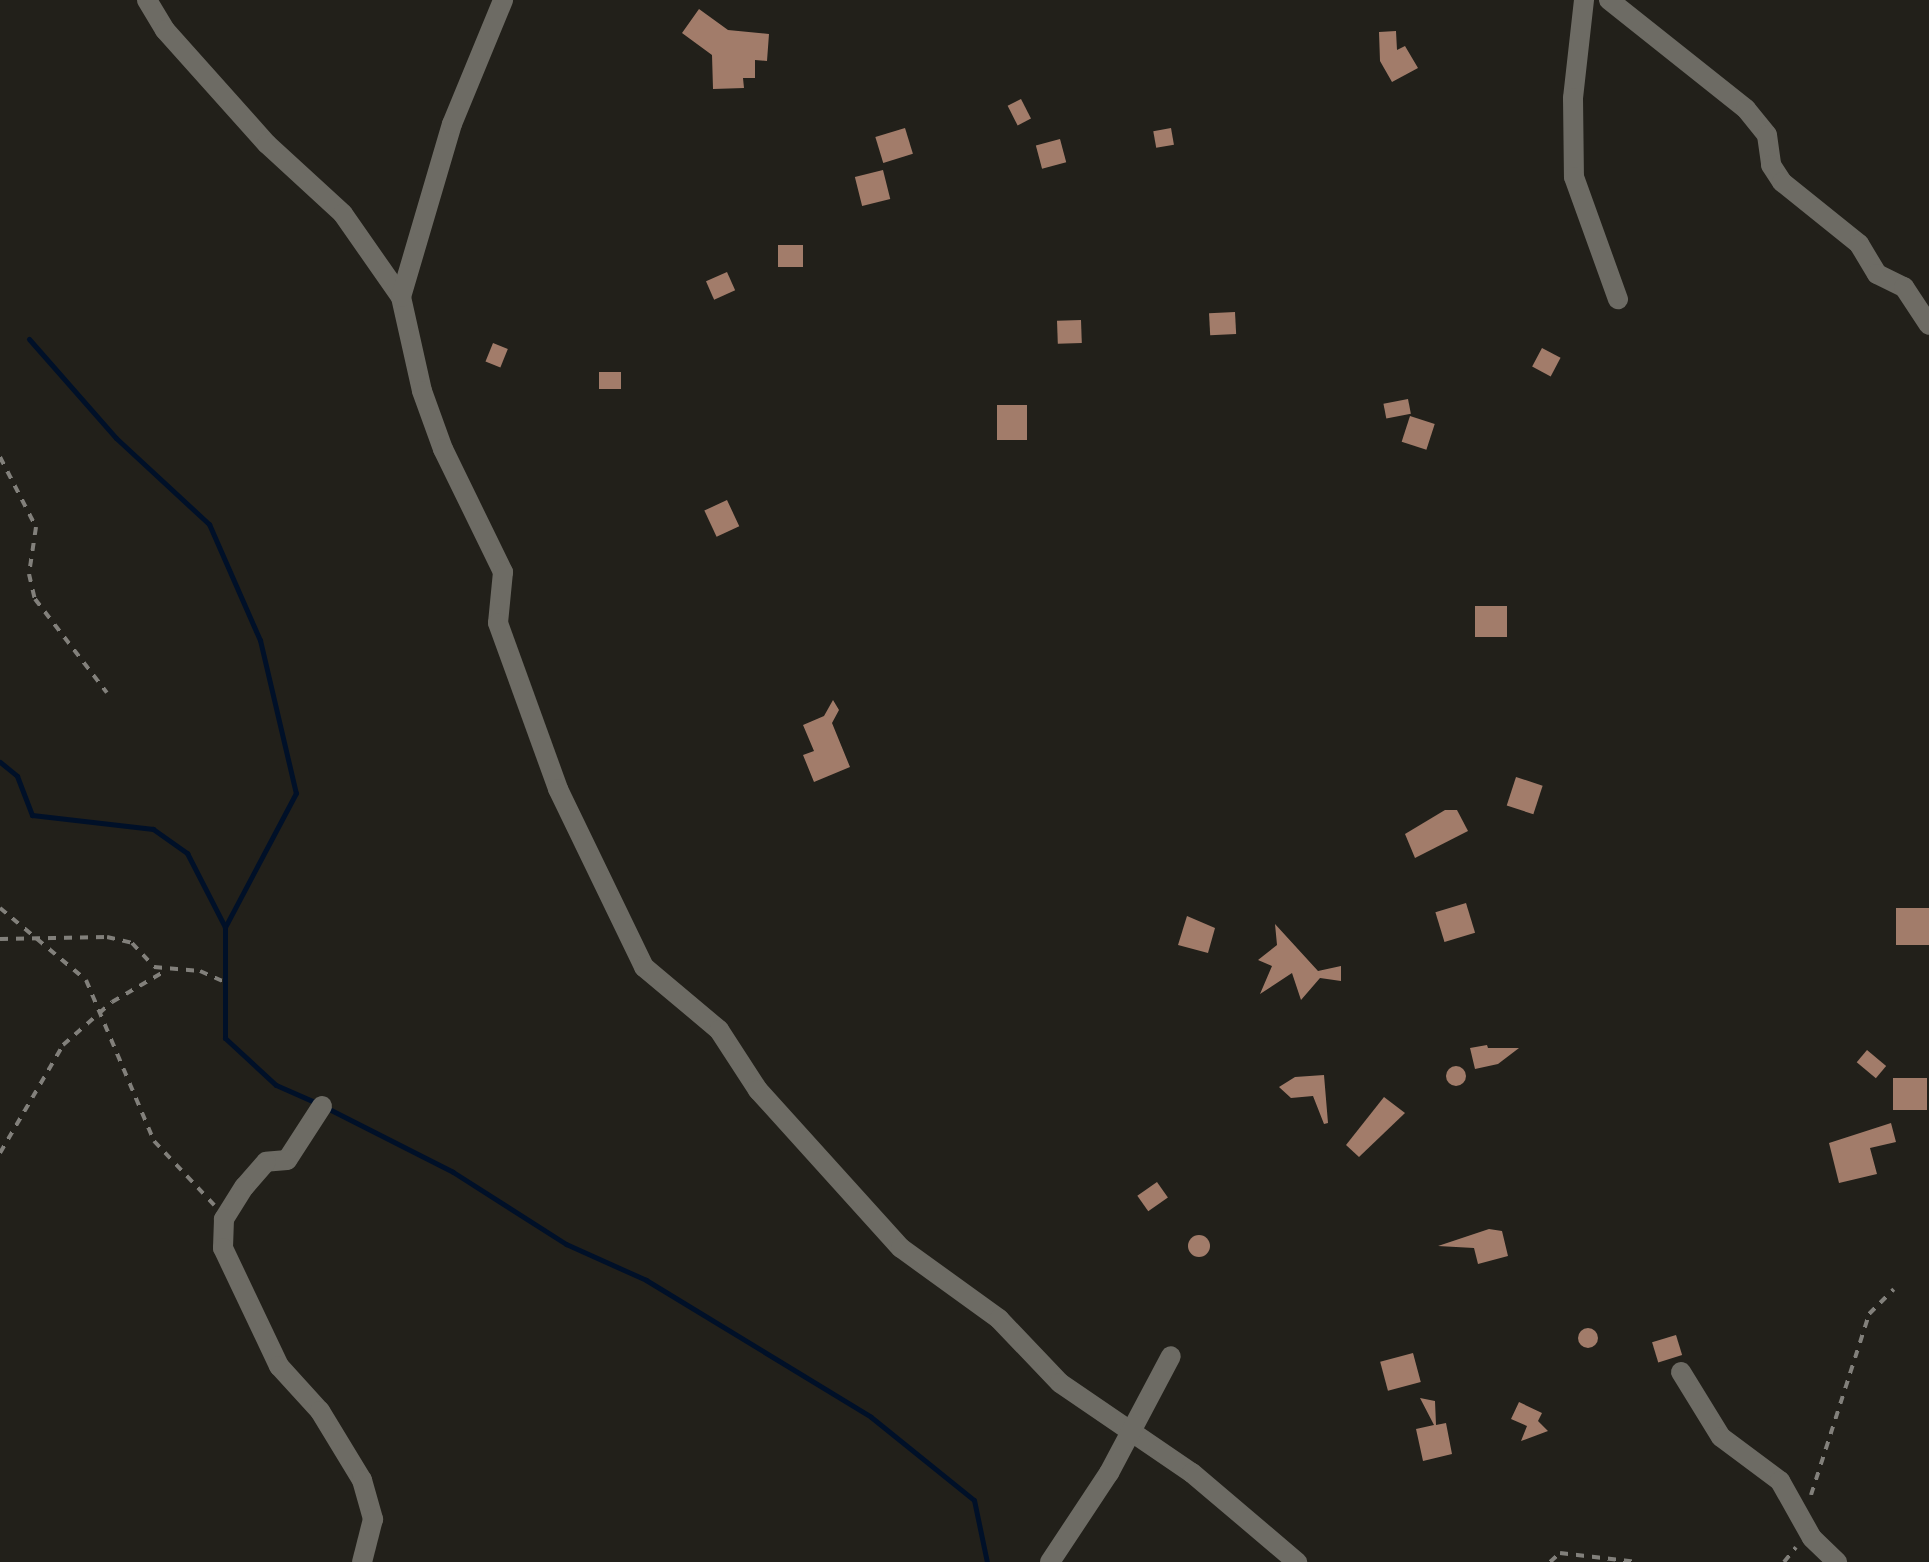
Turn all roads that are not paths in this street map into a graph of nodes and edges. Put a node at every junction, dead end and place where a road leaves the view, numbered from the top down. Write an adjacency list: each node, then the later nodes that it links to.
1 (147, 0): 5 (street)
2 (503, 0): 5 (street)
3 (1584, 0): 6 (street)
4 (1609, 0): 7 (street)
5 (401, 297): 11 (street)
6 (1618, 300)
7 (1929, 325)
8 (322, 1106): 12 (street)
9 (1171, 1356): 11 (street)
10 (1681, 1372): 15 (street)
11 (1130, 1432): 13 (street); 14 (street)
12 (362, 1562)
13 (1050, 1562)
14 (1297, 1562)
15 (1837, 1562)

